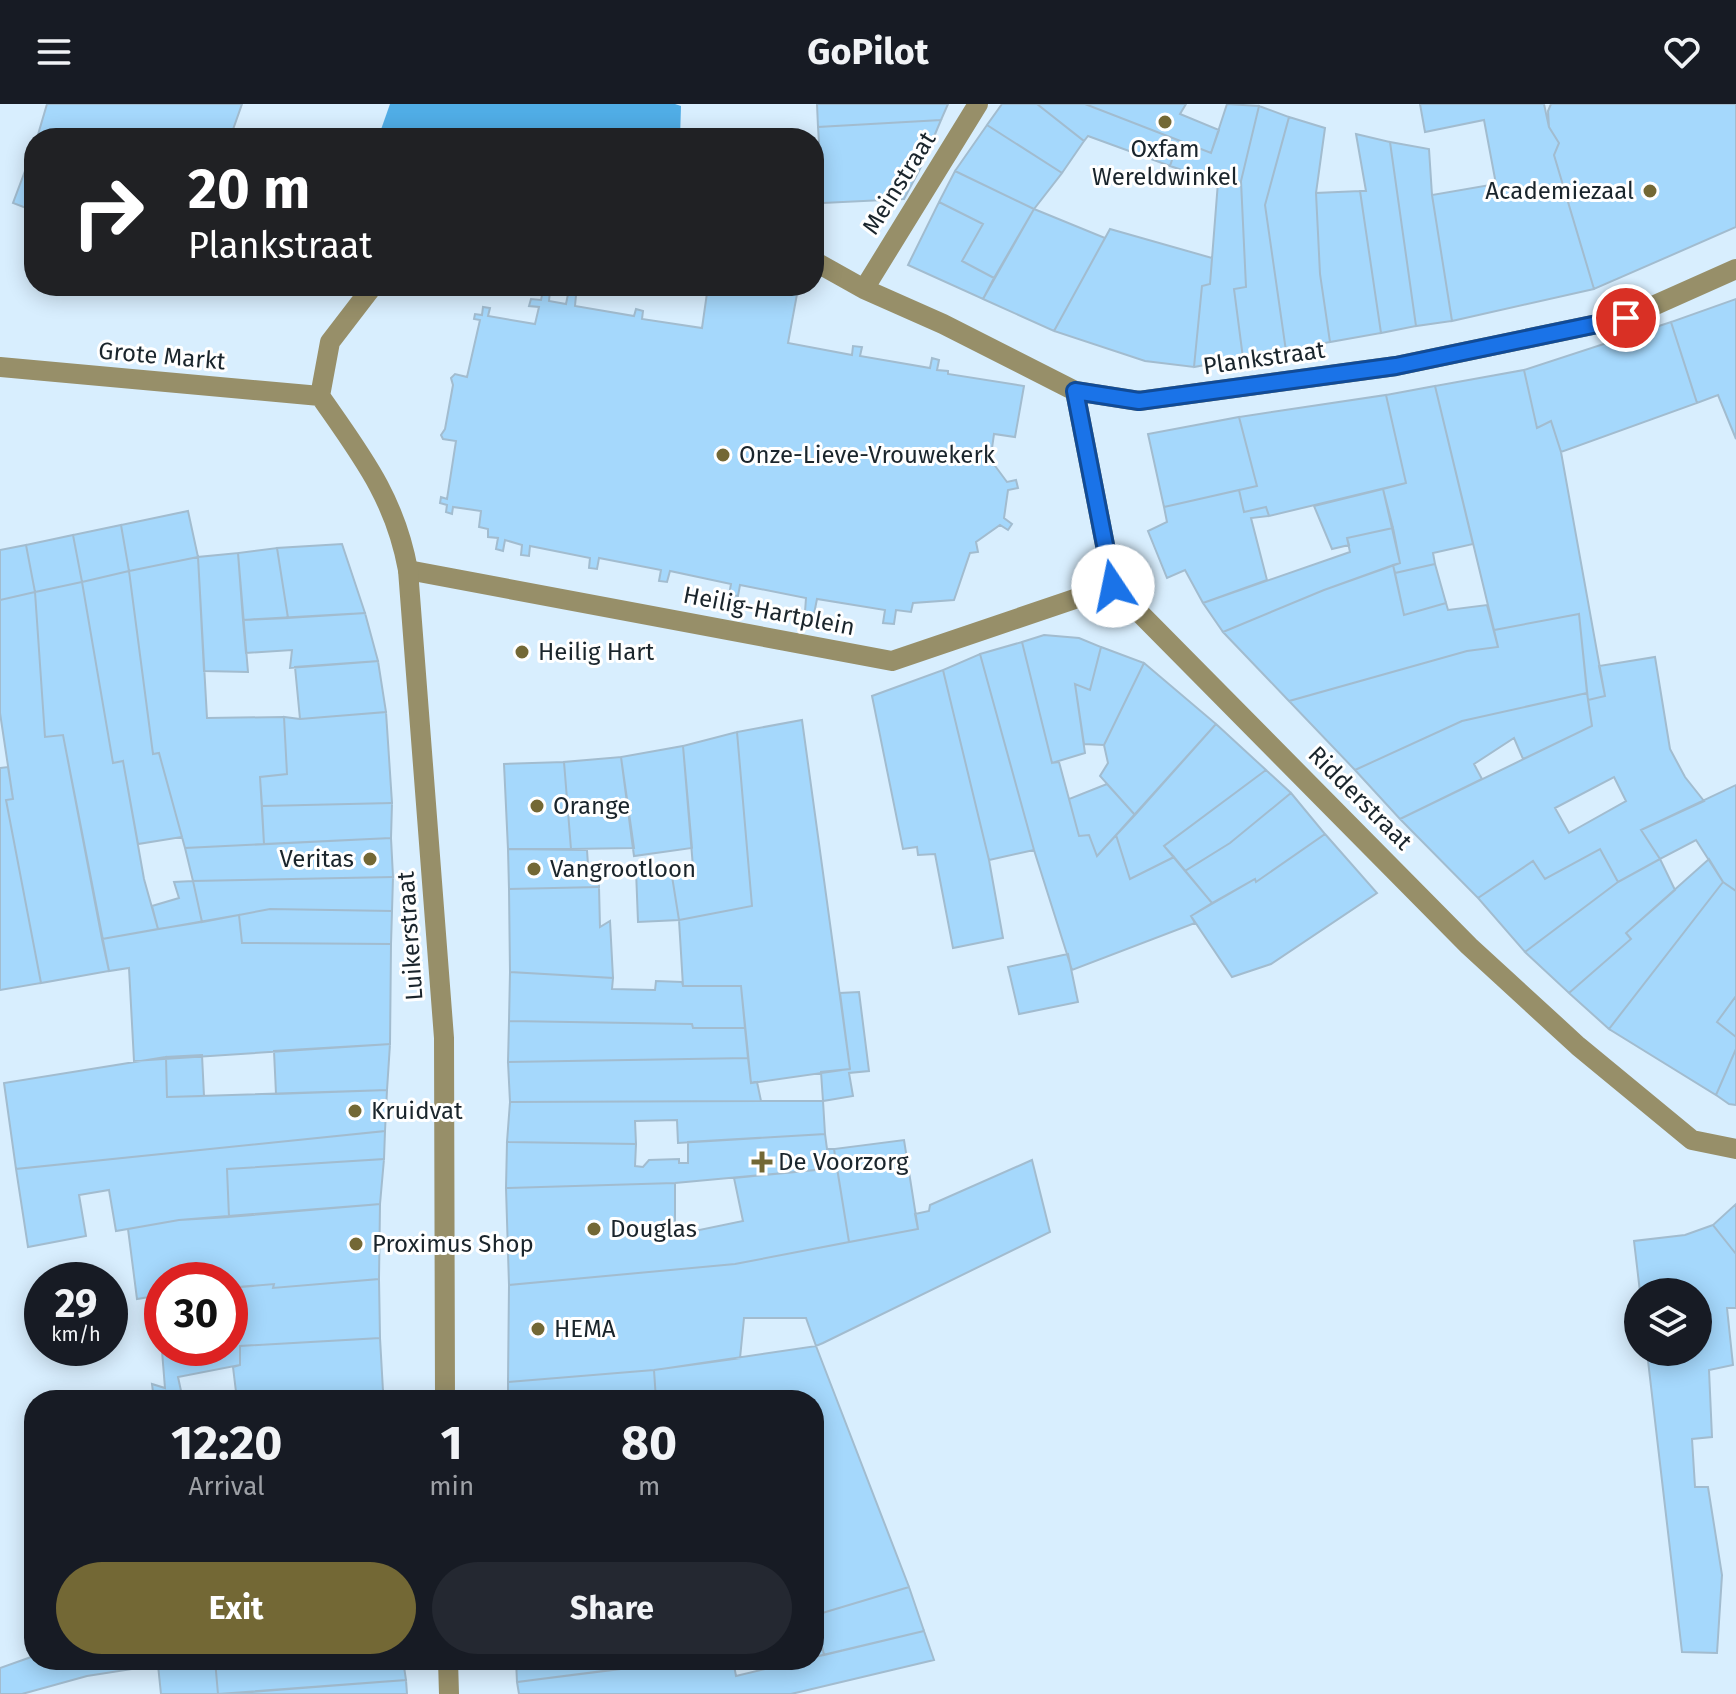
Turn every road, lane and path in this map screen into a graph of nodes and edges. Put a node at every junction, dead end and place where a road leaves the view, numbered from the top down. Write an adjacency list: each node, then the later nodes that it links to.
1 (978, 104): 4 (street, Meinstraat)
2 (824, 267): 4 (street, Plankstraat)
3 (1736, 269): 7 (street, Plankstraat)
4 (864, 289): 7 (street, Plankstraat)
5 (365, 296): 8 (street)
6 (0, 367): 8 (street, Grote Markt)
7 (1075, 391): 10 (street)
8 (320, 396): 9 (street, Luikerstraat)
9 (408, 570): 10 (street, Heilig-Hartplein); 12 (street, Luikerstraat)
10 (1113, 586): 11 (street, Ridderstraat)
11 (1736, 1149)
12 (445, 1390)
13 (448, 1670): 14 (street)
14 (449, 1694)

